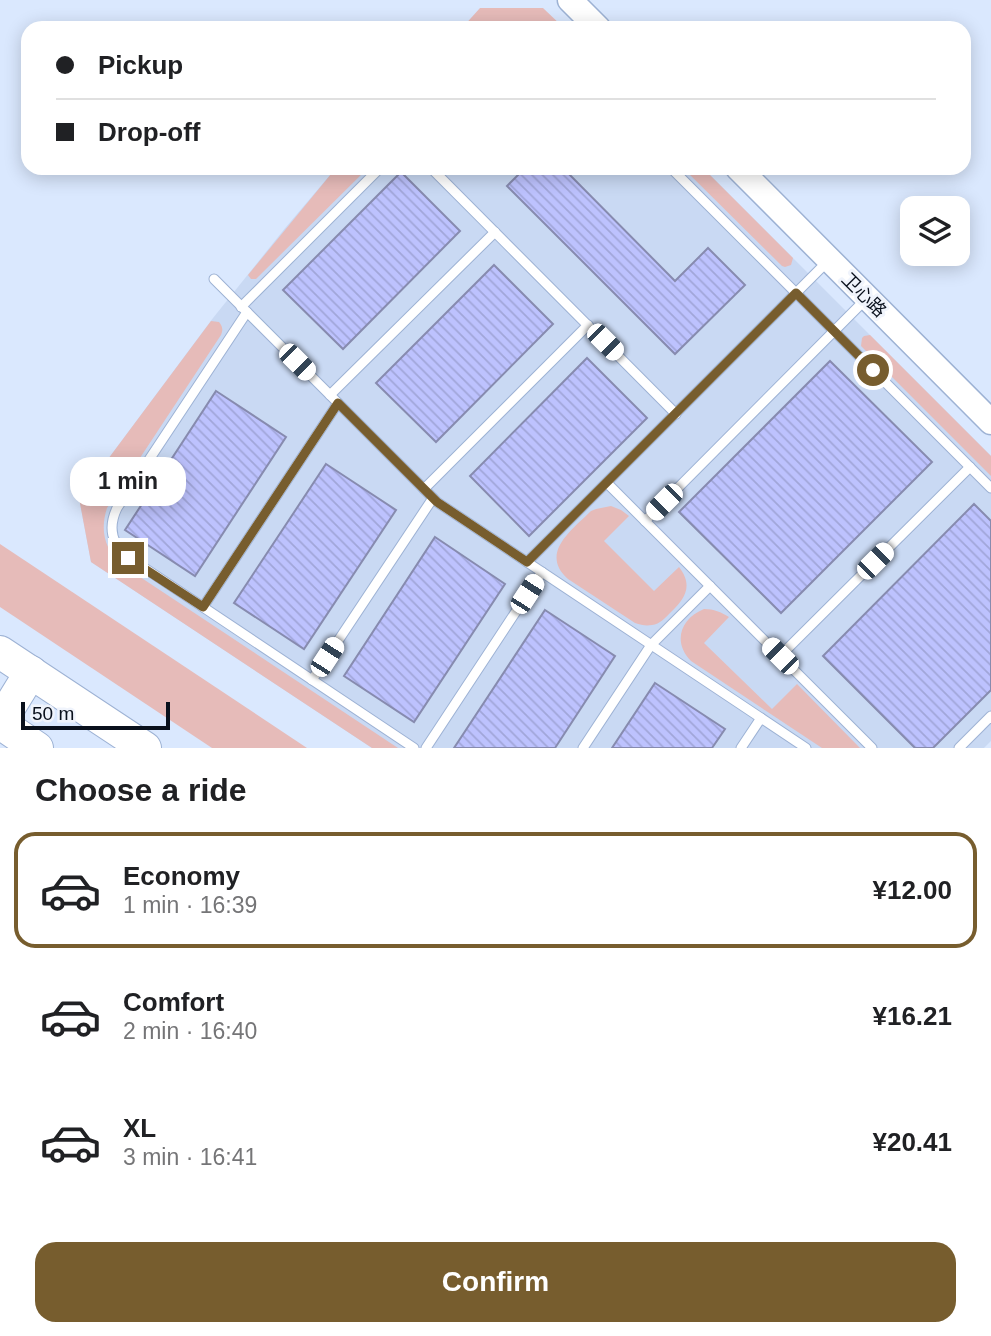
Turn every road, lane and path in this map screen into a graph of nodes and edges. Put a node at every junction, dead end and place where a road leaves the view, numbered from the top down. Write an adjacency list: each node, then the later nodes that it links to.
1 (570, 0): 2 (street)
2 (591, 21)
3 (373, 175): 12 (lane)
4 (438, 175): 7 (lane)
5 (678, 175): 10 (lane)
6 (745, 175): 8 (street, 卫心路)
7 (495, 232): 13 (lane); 15 (lane)
8 (830, 260): 10 (lane); 11 (street, 卫心路)
9 (214, 279): 12 (lane)
10 (796, 293): 14 (lane); 17 (lane)
11 (867, 298): 14 (lane); 18 (street, 卫心路)
12 (244, 309): 15 (lane); 28 (lane)
13 (587, 325): 17 (lane); 22 (lane)
14 (834, 331): 19 (lane); 24 (lane)
15 (330, 395): 16 (lane)
16 (338, 403): 22 (lane); 28 (lane)
17 (676, 414): 20 (lane)
18 (991, 422)
19 (970, 467): 21 (lane); 31 (lane)
20 (607, 483): 24 (lane); 25 (lane)
21 (991, 488)
22 (424, 489): 23 (lane)
23 (433, 498): 25 (lane); 33 (lane)
24 (645, 521): 27 (lane)
25 (527, 562): 26 (lane)
26 (541, 572): 29 (lane); 40 (lane)
27 (710, 586): 29 (lane); 31 (lane)
28 (203, 607): 33 (lane)
29 (651, 645): 35 (lane); 41 (lane)
30 (0, 652): 32 (highway)
31 (780, 656): 44 (lane)
32 (30, 673): 36 (highway); 38 (highway)
33 (312, 680): 39 (lane)
34 (991, 716): 45 (lane)
35 (761, 718): 42 (lane); 43 (lane)
36 (0, 723): 37 (highway)
37 (37, 748)
38 (145, 748)
39 (414, 748)
40 (426, 748)
41 (583, 748)
42 (741, 748)
43 (806, 748)
44 (872, 748)
45 (959, 748)

